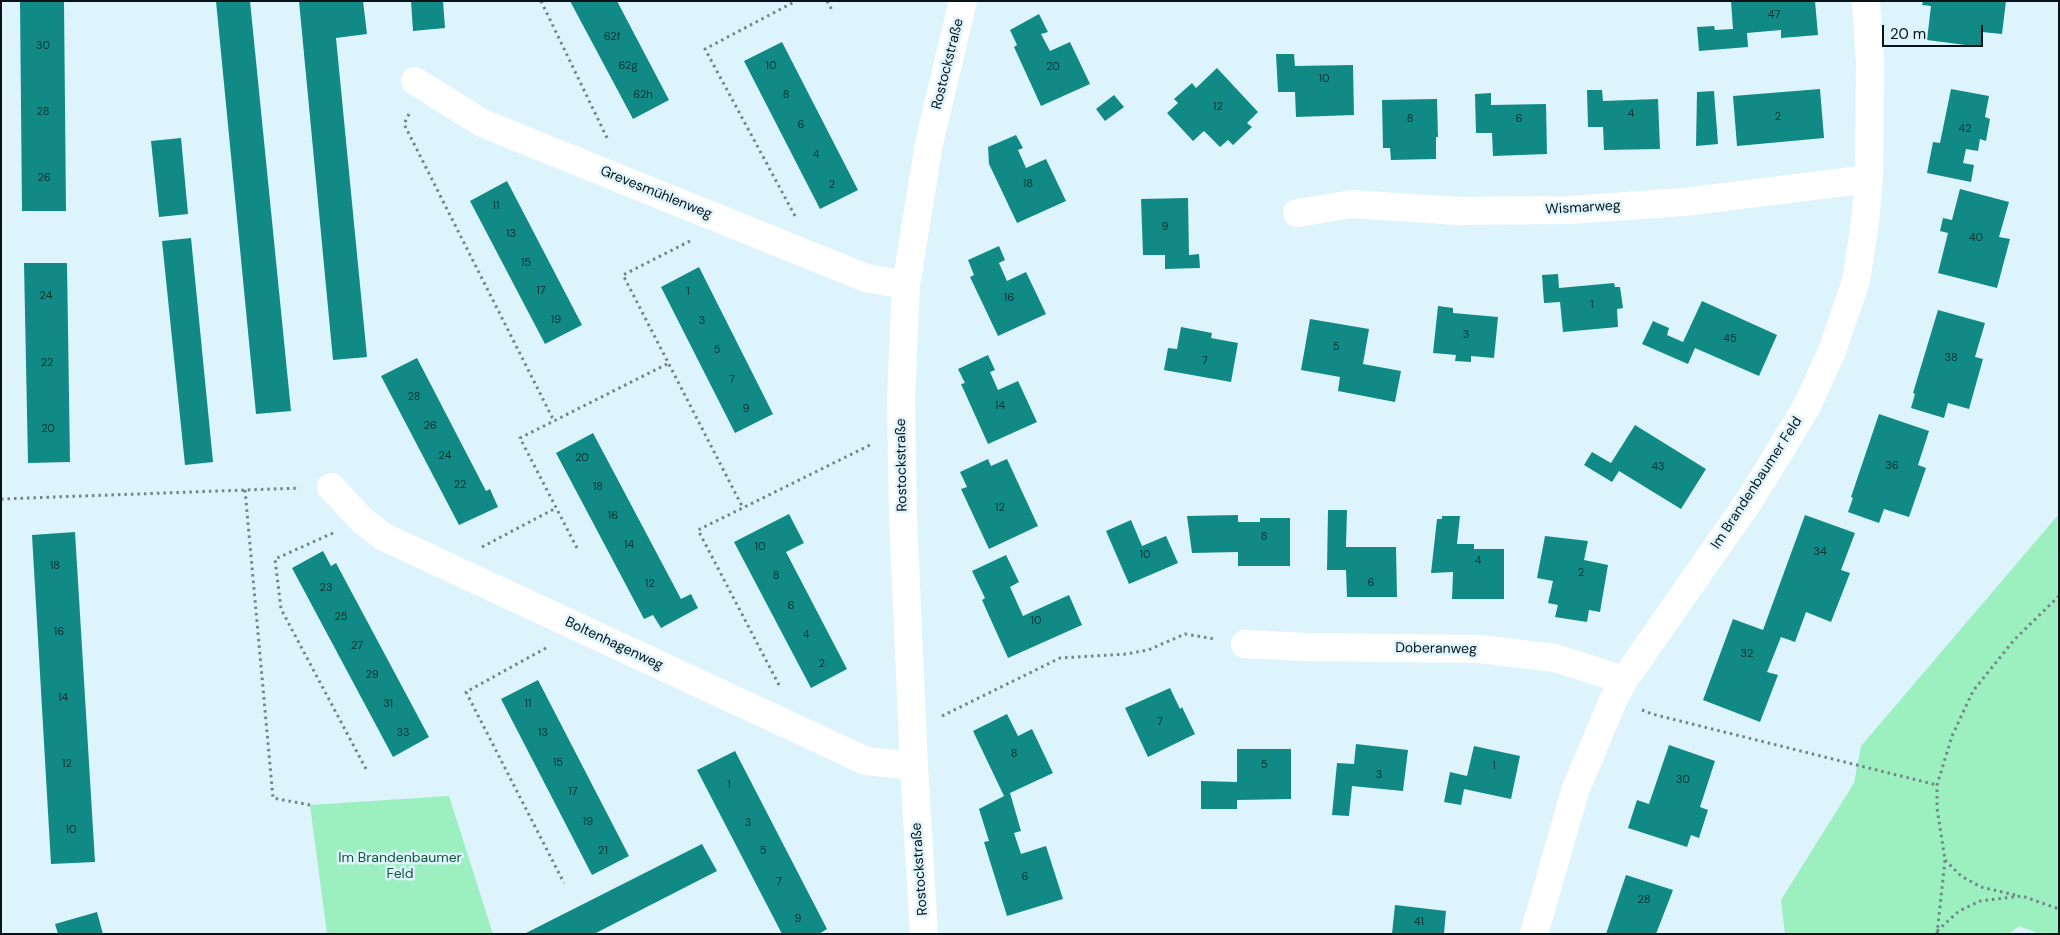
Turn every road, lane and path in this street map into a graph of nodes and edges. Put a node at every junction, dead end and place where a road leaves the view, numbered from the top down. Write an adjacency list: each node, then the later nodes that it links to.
1 (540, 1): 8 (path)
2 (796, 1): 12 (path)
3 (827, 1): 6 (path)
4 (963, 1): 13 (street, Rostockstraße)
5 (1866, 1): 9 (street, Im Brandenbaumer Feld)
6 (833, 12)
7 (419, 83): 11 (street, Grevesmühlenweg); 15 (path)
8 (611, 145)
9 (1869, 179): 10 (street, Wismarweg); 28 (street, Im Brandenbaumer Feld)
10 (1297, 213)
11 (708, 215): 13 (street, Grevesmühlenweg); 14 (path)
12 (797, 219)
13 (906, 285): 16 (street, Rostockstraße)
14 (668, 364): 15 (path); 21 (path)
15 (554, 421): 20 (path)
16 (901, 429): 21 (path); 30 (street, Rostockstraße)
17 (332, 487): 18 (path); 22 (street, Boltenhagenweg)
18 (245, 490): 19 (path); 34 (path)
19 (1, 498)
20 (556, 508): 23 (path); 24 (path)
21 (743, 508): 29 (path)
22 (362, 520): 24 (street, Boltenhagenweg); 32 (path)
23 (577, 548)
24 (448, 567): 26 (street, Boltenhagenweg)
25 (2059, 596): 33 (path)
26 (581, 628): 29 (street, Boltenhagenweg); 36 (path)
27 (1245, 644): 28 (street, Doberanweg); 30 (path)
28 (1619, 689): 33 (path); 41 (street, Im Brandenbaumer Feld)
29 (779, 720): 31 (street, Boltenhagenweg)
30 (912, 731): 31 (street, Rostockstraße)
31 (914, 766): 40 (street, Rostockstraße)
32 (366, 769)
33 (1937, 785): 35 (path)
34 (310, 805)
35 (1945, 860): 37 (path); 39 (path)
36 (564, 883)
37 (2022, 896): 38 (path); 39 (path)
38 (2059, 910)
39 (1937, 933)
40 (924, 934)
41 (1534, 934)

